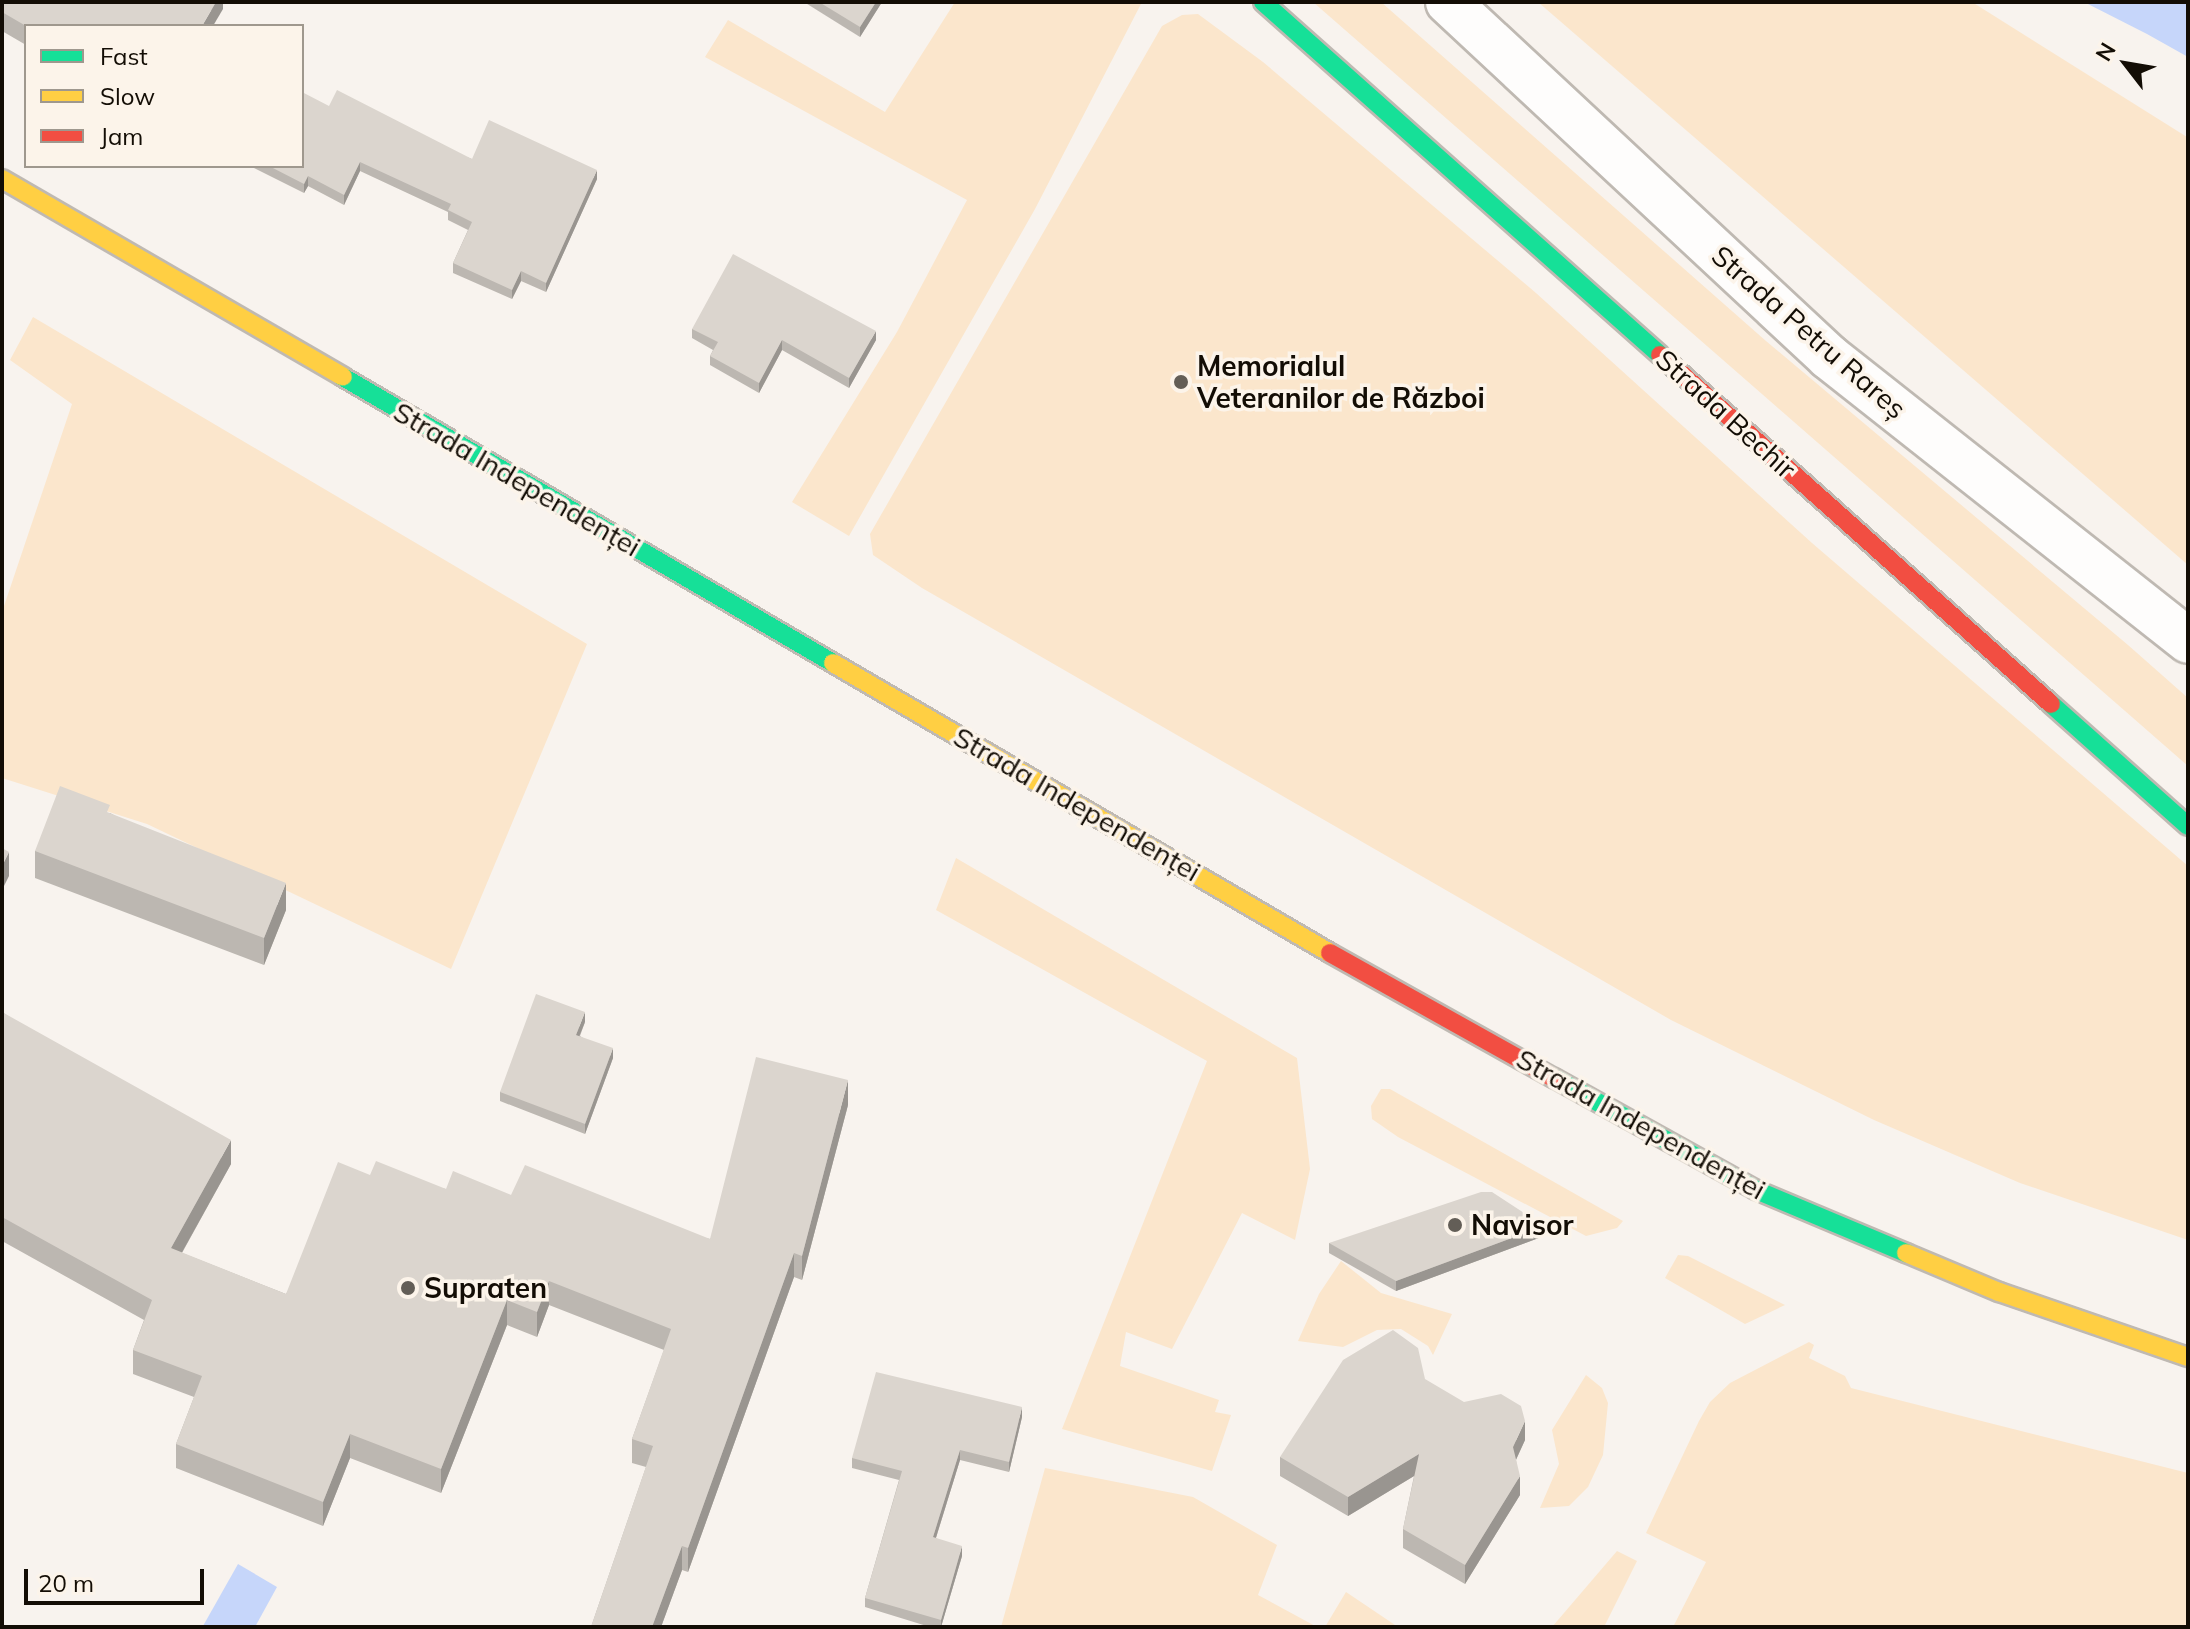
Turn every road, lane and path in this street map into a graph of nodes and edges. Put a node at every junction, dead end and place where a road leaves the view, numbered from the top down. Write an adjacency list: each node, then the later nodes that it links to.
1 (1263, 2): 5 (main road, Strada Bechir)
2 (1448, 2): 4 (street, Strada Petru Rareș)
3 (2, 179): 6 (main road, Strada Independenței)
4 (2188, 641)
5 (2188, 826)
6 (2188, 1357)

